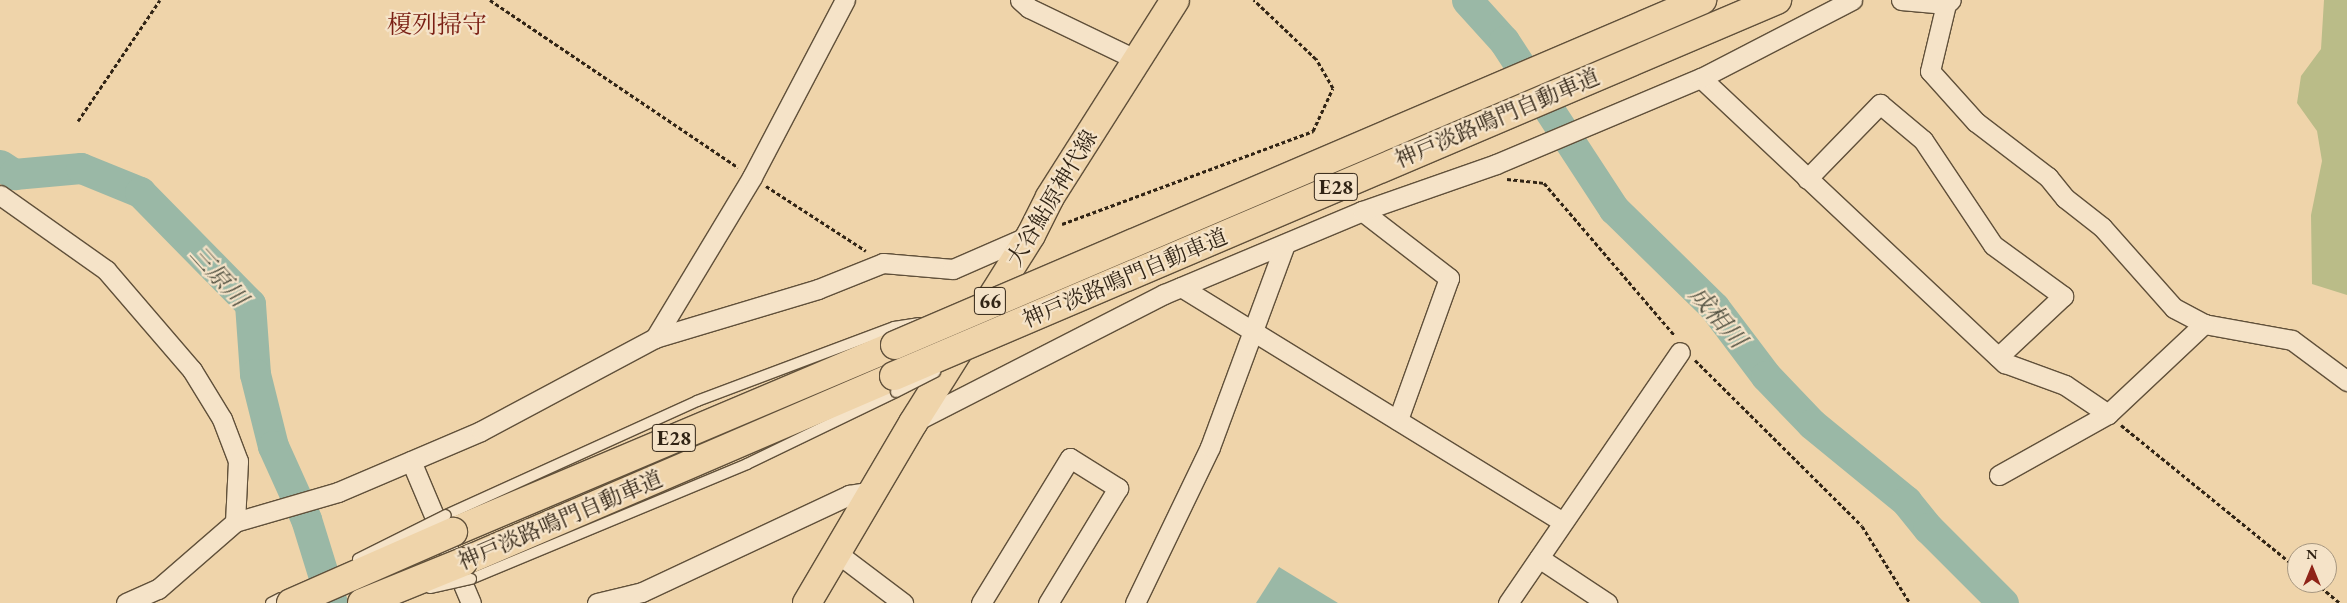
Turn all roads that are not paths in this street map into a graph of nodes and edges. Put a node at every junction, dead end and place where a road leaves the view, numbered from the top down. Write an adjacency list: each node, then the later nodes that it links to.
1 (845, 0): 19 (street)
2 (1020, 0): 9 (street)
3 (1175, 0): 9 (main road, 大谷鮎原神代線 / 66)
4 (1702, 0): 31 (main road, 神戸淡路鳴門自動車道 / E28, bridge)
5 (1777, 0): 40 (main road, 神戸淡路鳴門自動車道 / E28, bridge)
6 (1852, 0): 10 (street)
7 (1901, 0): 8 (street)
8 (1948, 2): 17 (street)
9 (1137, 60): 14 (main road, 大谷鮎原神代線 / 66)
10 (1701, 78): 11 (street); 13 (street)
11 (1807, 179): 21 (street); 21 (street)
12 (0, 195): 29 (street)
13 (1362, 211): 15 (street); 24 (street)
14 (1031, 235): 19 (street); 25 (main road, 大谷鮎原神代線 / 66)
15 (1285, 244): 16 (street); 18 (street)
16 (1181, 287): 18 (street); 25 (street)
17 (2204, 324): 22 (street); 23 (street)
18 (1253, 330): 24 (street); 46 (street)
19 (655, 338): 26 (street)
20 (1683, 350): 30 (street)
21 (1998, 357): 23 (street)
22 (2347, 381)
23 (2108, 414): 27 (street)
24 (1398, 420): 30 (street)
25 (913, 423): 28 (main road, 大谷鮎原神代線 / 66)
26 (411, 461): 29 (street); 41 (street)
27 (1999, 475)
28 (873, 491): 32 (main road, 大谷鮎原神代線 / 66); 42 (street)
29 (235, 522): 38 (street)
30 (1563, 522): 33 (street)
31 (450, 524): 34 (lane, bridge); 36 (main road, 神戸淡路鳴門自動車道 / E28, bridge)
32 (837, 552): 43 (main road, 大谷鮎原神代線 / 66); 44 (street)
33 (1538, 558): 47 (street); 48 (street)
34 (350, 563)
35 (333, 572): 36 (lane)
36 (286, 600): 39 (lane)
37 (988, 601): 45 (street)
38 (126, 603)
39 (271, 603)
40 (362, 603)
41 (471, 603)
42 (597, 603)
43 (806, 603)
44 (903, 603)
45 (1048, 603)
46 (1134, 603)
47 (1508, 603)
48 (1607, 603)

